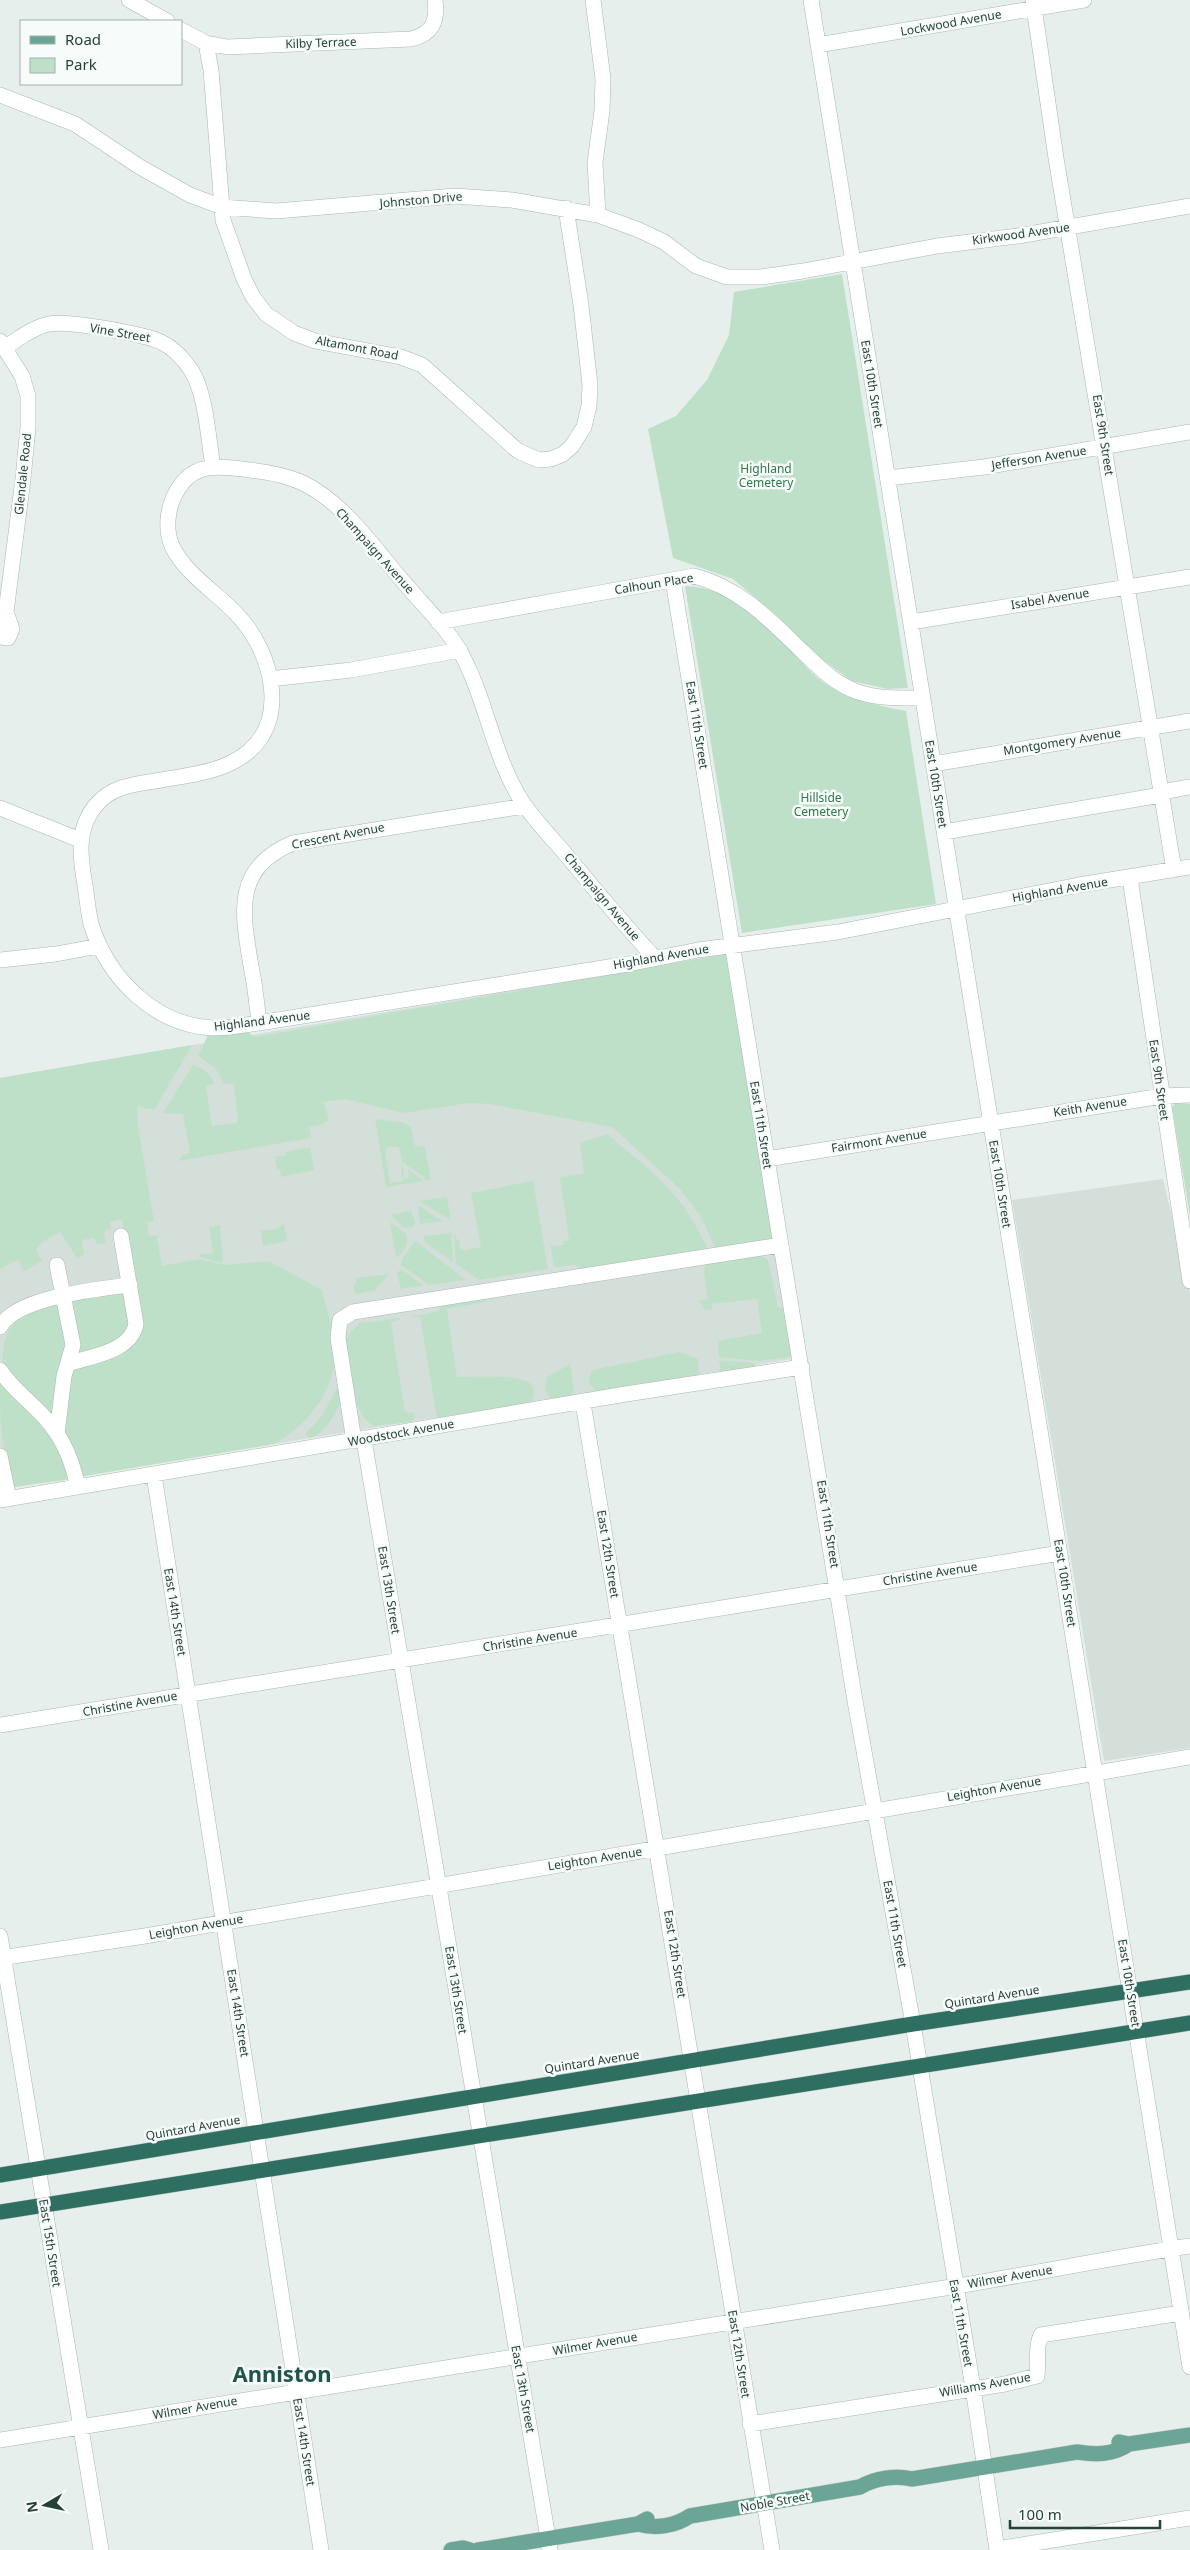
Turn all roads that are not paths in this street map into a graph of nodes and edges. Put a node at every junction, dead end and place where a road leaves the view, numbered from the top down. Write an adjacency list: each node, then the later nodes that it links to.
1 (129, 0): 7 (street)
2 (435, 0): 9 (street, Kilby Terrace)
3 (593, 0): 15 (street)
4 (811, 0): 10 (street, East 10th Street)
5 (1084, 0): 6 (street, Lockwood Avenue)
6 (1034, 4): 10 (street, Lockwood Avenue); 16 (street, East 9th Street)
7 (166, 20)
8 (182, 31): 9 (street, Kilby Terrace)
9 (206, 43): 13 (street, Altamont Road)
10 (818, 45): 17 (street, East 10th Street)
11 (0, 95): 13 (street, Johnston Drive)
12 (1190, 206): 16 (street, Kirkwood Avenue)
13 (222, 207): 14 (street, Johnston Drive); 14 (street, Altamont Road)
14 (566, 208): 15 (street, Johnston Drive)
15 (598, 215): 17 (street, Johnston Drive)
16 (1069, 228): 17 (street, Kirkwood Avenue); 20 (street, East 9th Street)
17 (853, 263): 22 (street, East 10th Street)
18 (3, 344): 21 (street, Vine Street); 23 (street, Glendale Road)
19 (1190, 432): 20 (street, Jefferson Avenue)
20 (1104, 447): 22 (street, Jefferson Avenue); 26 (street, East 9th Street)
21 (213, 466): 28 (street, Champaign Avenue); 32 (street, Champaign Avenue)
22 (888, 478): 29 (street, East 10th Street)
23 (6, 565): 27 (street, Glendale Road)
24 (1190, 577): 26 (street, Isabel Avenue)
25 (673, 580): 28 (street, Calhoun Place); 33 (street, Calhoun Place); 48 (street, East 11th Street)
26 (1129, 587): 29 (street, Isabel Avenue); 35 (street, East 9th Street)
27 (3, 618): 30 (street, Glendale Road)
28 (438, 622): 31 (street, Champaign Avenue)
29 (911, 622): 33 (street, East 10th Street)
30 (0, 637)
31 (460, 650): 32 (street); 39 (street, Champaign Avenue)
32 (270, 679): 42 (street, Champaign Avenue)
33 (923, 698): 36 (street, East 10th Street)
34 (1190, 721): 35 (street, Montgomery Avenue)
35 (1150, 728): 36 (street, Montgomery Avenue); 38 (street, East 9th Street)
36 (933, 764): 41 (street, East 10th Street)
37 (1190, 787): 38 (street)
38 (1162, 795): 41 (street); 44 (street, East 9th Street)
39 (525, 806): 49 (street, Champaign Avenue); 52 (street, Crescent Avenue)
40 (0, 808): 42 (street)
41 (944, 832): 46 (street, East 10th Street)
42 (80, 840): 47 (street, Champaign Avenue)
43 (1190, 868): 44 (street, Highland Avenue)
44 (1174, 870): 45 (street, Highland Avenue)
45 (1130, 878): 46 (street, Highland Avenue); 54 (street, East 9th Street)
46 (956, 909): 48 (street, Highland Avenue); 55 (street, East 10th Street)
47 (100, 946): 50 (street); 51 (street, Champaign Avenue)
48 (733, 946): 49 (street, Highland Avenue); 56 (street, East 11th Street)
49 (654, 957): 52 (street, Highland Avenue)
50 (0, 960)
51 (138, 997): 52 (street, Highland Avenue)
52 (259, 1023)
53 (1190, 1095): 54 (street, Keith Avenue)
54 (1162, 1096): 55 (street, Keith Avenue); 60 (street, East 9th Street)
55 (991, 1122): 56 (street, Fairmont Avenue); 74 (street, East 10th Street)
56 (766, 1159): 58 (street, East 11th Street)
57 (121, 1236): 61 (street)
58 (781, 1245): 65 (street, East 11th Street); 69 (street, East 13th Street)
59 (57, 1265): 62 (street)
60 (1190, 1281)
61 (130, 1285): 62 (street); 64 (street)
62 (63, 1295): 63 (street); 64 (street)
63 (0, 1327)
64 (68, 1364): 68 (street)
65 (802, 1368): 67 (street, Woodstock Avenue); 75 (street, East 11th Street)
66 (0, 1370): 68 (street)
67 (583, 1403): 69 (street, Woodstock Avenue); 76 (street, East 12th Street)
68 (57, 1434): 72 (street)
69 (359, 1441): 71 (street, Woodstock Avenue); 77 (street, East 13th Street)
70 (0, 1456): 73 (street)
71 (154, 1475): 72 (street, Woodstock Avenue); 78 (street, East 14th Street)
72 (78, 1488): 73 (street, Woodstock Avenue)
73 (4, 1499)
74 (1060, 1553): 75 (street, Christine Avenue); 81 (street, East 10th Street)
75 (838, 1589): 76 (street, Christine Avenue); 82 (street, East 11th Street)
76 (620, 1625): 77 (street, Christine Avenue); 83 (street, East 12th Street)
77 (401, 1659): 78 (street, Christine Avenue); 84 (street, East 13th Street)
78 (188, 1694): 79 (street, Christine Avenue); 85 (street, East 14th Street)
79 (0, 1725)
80 (1190, 1756): 81 (street, Leighton Avenue)
81 (1095, 1772): 82 (street, Leighton Avenue); 89 (street, East 10th Street)
82 (875, 1810): 83 (street, Leighton Avenue); 91 (street, East 11th Street)
83 (657, 1848): 84 (street, Leighton Avenue); 93 (street, East 12th Street)
84 (439, 1884): 85 (street, Leighton Avenue); 95 (street, East 13th Street)
85 (224, 1922): 87 (street, Leighton Avenue); 97 (street, East 14th Street)
86 (0, 1936): 87 (street, East 15th Street)
87 (2, 1958): 99 (street, East 15th Street)
88 (1190, 1982): 89 (highway, Quintard Avenue)
89 (1130, 1992): 91 (highway, Quintard Avenue); 92 (street, East 10th Street)
90 (1190, 2023): 92 (highway)
91 (912, 2024): 93 (highway, Quintard Avenue); 94 (street, East 11th Street)
92 (1136, 2032): 94 (highway); 105 (street, East 10th Street)
93 (692, 2061): 95 (highway, Quintard Avenue); 96 (street, East 12th Street)
94 (919, 2066): 96 (highway); 106 (street, East 11th Street)
95 (474, 2097): 97 (highway, Quintard Avenue); 98 (street, East 13th Street)
96 (699, 2100): 98 (highway); 108 (street, East 12th Street)
97 (256, 2132): 99 (highway, Quintard Avenue); 100 (street, East 14th Street)
98 (481, 2135): 100 (highway); 109 (street, East 13th Street)
99 (38, 2169): 101 (highway, Quintard Avenue); 102 (street, East 15th Street)
100 (262, 2170): 102 (highway); 112 (street, East 14th Street)
101 (0, 2175)
102 (44, 2205): 103 (highway); 114 (street, East 15th Street)
103 (0, 2212)
104 (1190, 2246): 105 (street, Wilmer Avenue)
105 (1171, 2248): 106 (street, Wilmer Avenue); 107 (street, East 10th Street)
106 (954, 2286): 108 (street, Wilmer Avenue); 111 (street, East 11th Street)
107 (1181, 2313): 110 (street, East 10th Street); 111 (street, Williams Avenue)
108 (733, 2320): 109 (street, Wilmer Avenue); 113 (street, East 12th Street)
109 (518, 2358): 112 (street, Wilmer Avenue); 120 (street, East 13th Street)
110 (1190, 2367)
111 (972, 2388): 113 (street, Williams Avenue); 117 (street, East 11th Street)
112 (296, 2391): 114 (street, Wilmer Avenue); 123 (street, East 14th Street)
113 (750, 2424): 118 (street, East 12th Street)
114 (81, 2427): 116 (street, Wilmer Avenue); 122 (street, East 15th Street)
115 (1190, 2435): 117 (main road, Noble Street)
116 (0, 2440)
117 (985, 2468): 118 (main road, Noble Street); 121 (street, East 11th Street)
118 (764, 2505): 120 (main road, Noble Street); 127 (street, East 12th Street)
119 (1190, 2518): 121 (street)
120 (549, 2545): 126 (main road, Noble Street)
121 (997, 2549)
122 (101, 2550)
123 (321, 2550)
124 (451, 2550): 125 (main road)
125 (470, 2550)
126 (478, 2550)
127 (772, 2550)

